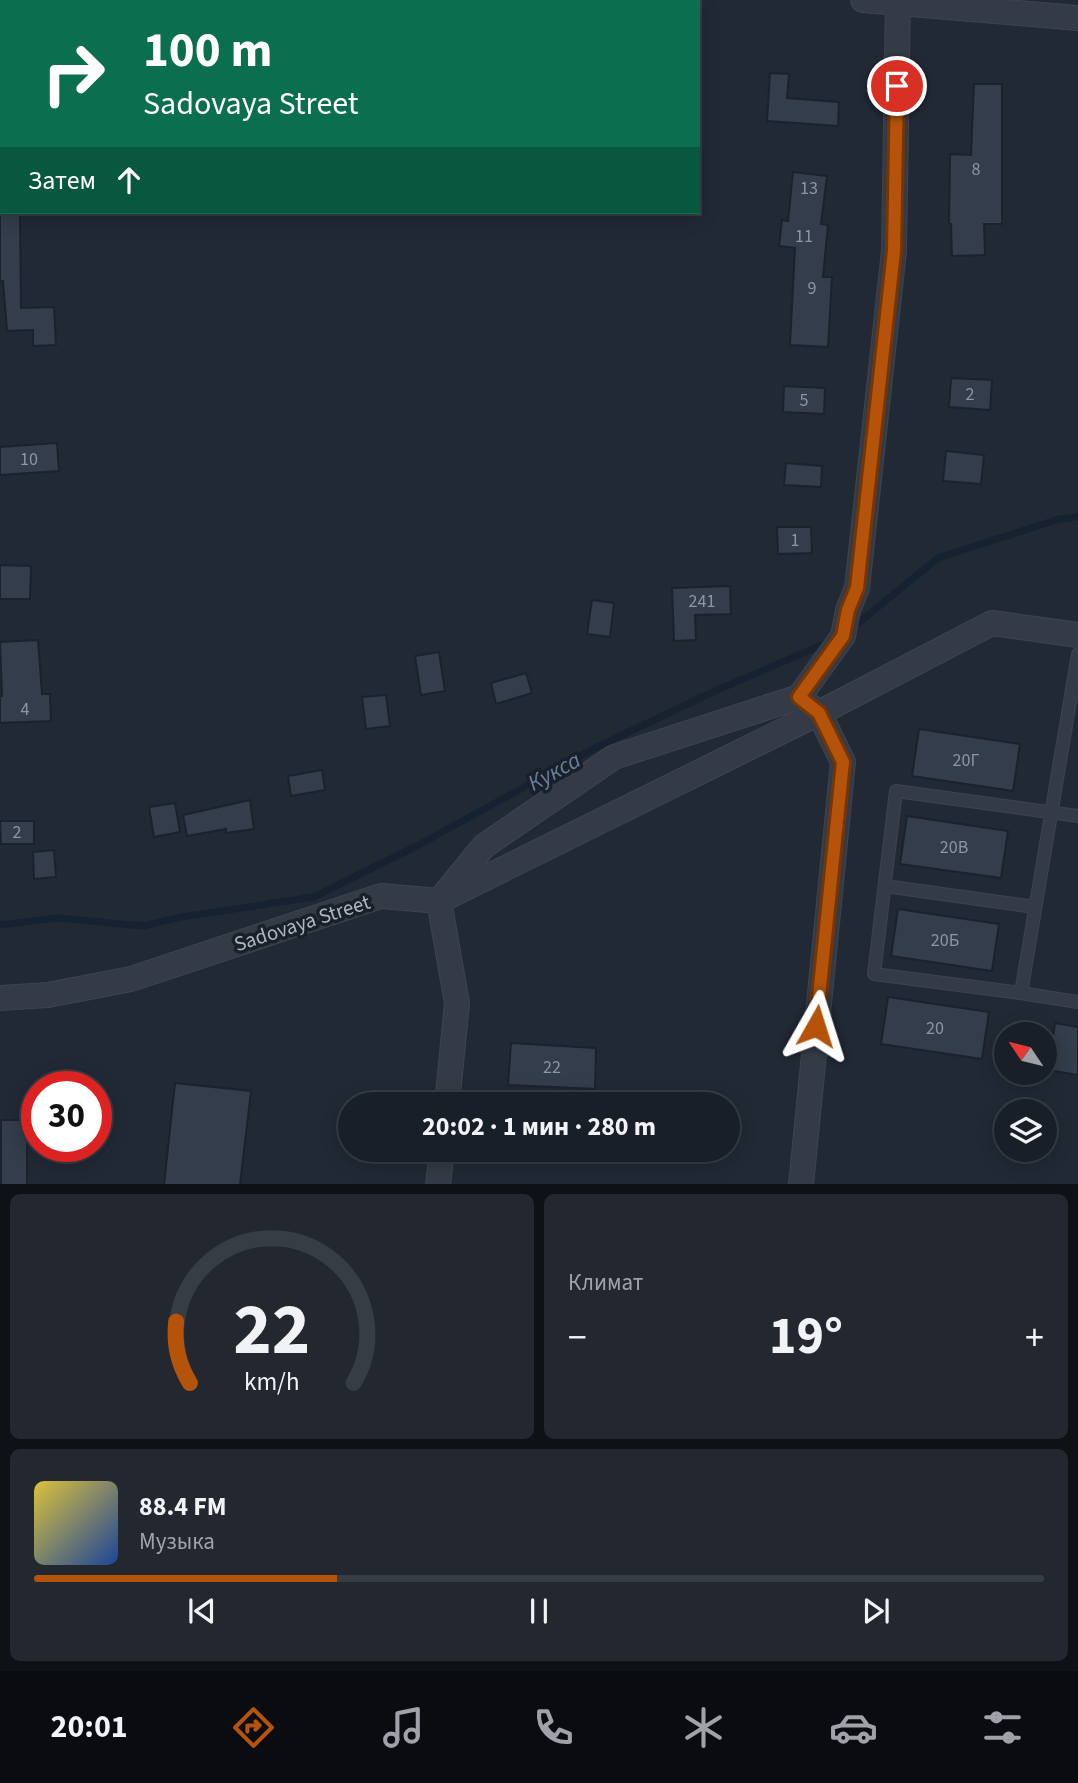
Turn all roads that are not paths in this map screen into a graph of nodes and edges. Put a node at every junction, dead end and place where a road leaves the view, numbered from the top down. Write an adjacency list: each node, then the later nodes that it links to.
1 (863, 0): 2 (street)
2 (898, 2): 3 (street); 6 (street)
3 (1078, 18)
4 (1078, 635): 7 (street)
5 (1078, 654): 8 (lane)
6 (799, 697): 7 (street); 11 (street)
7 (819, 713): 11 (street); 19 (street)
8 (1051, 813): 9 (lane); 10 (lane); 12 (lane)
9 (1078, 816)
10 (885, 886): 12 (lane); 13 (lane)
11 (439, 901): 14 (street, Sadovaya Street); 16 (street)
12 (1035, 907): 13 (lane)
13 (1021, 993): 15 (lane)
14 (0, 998)
15 (1078, 1002)
16 (448, 1092)
17 (441, 1162): 18 (street)
18 (439, 1184)
19 (801, 1184)

